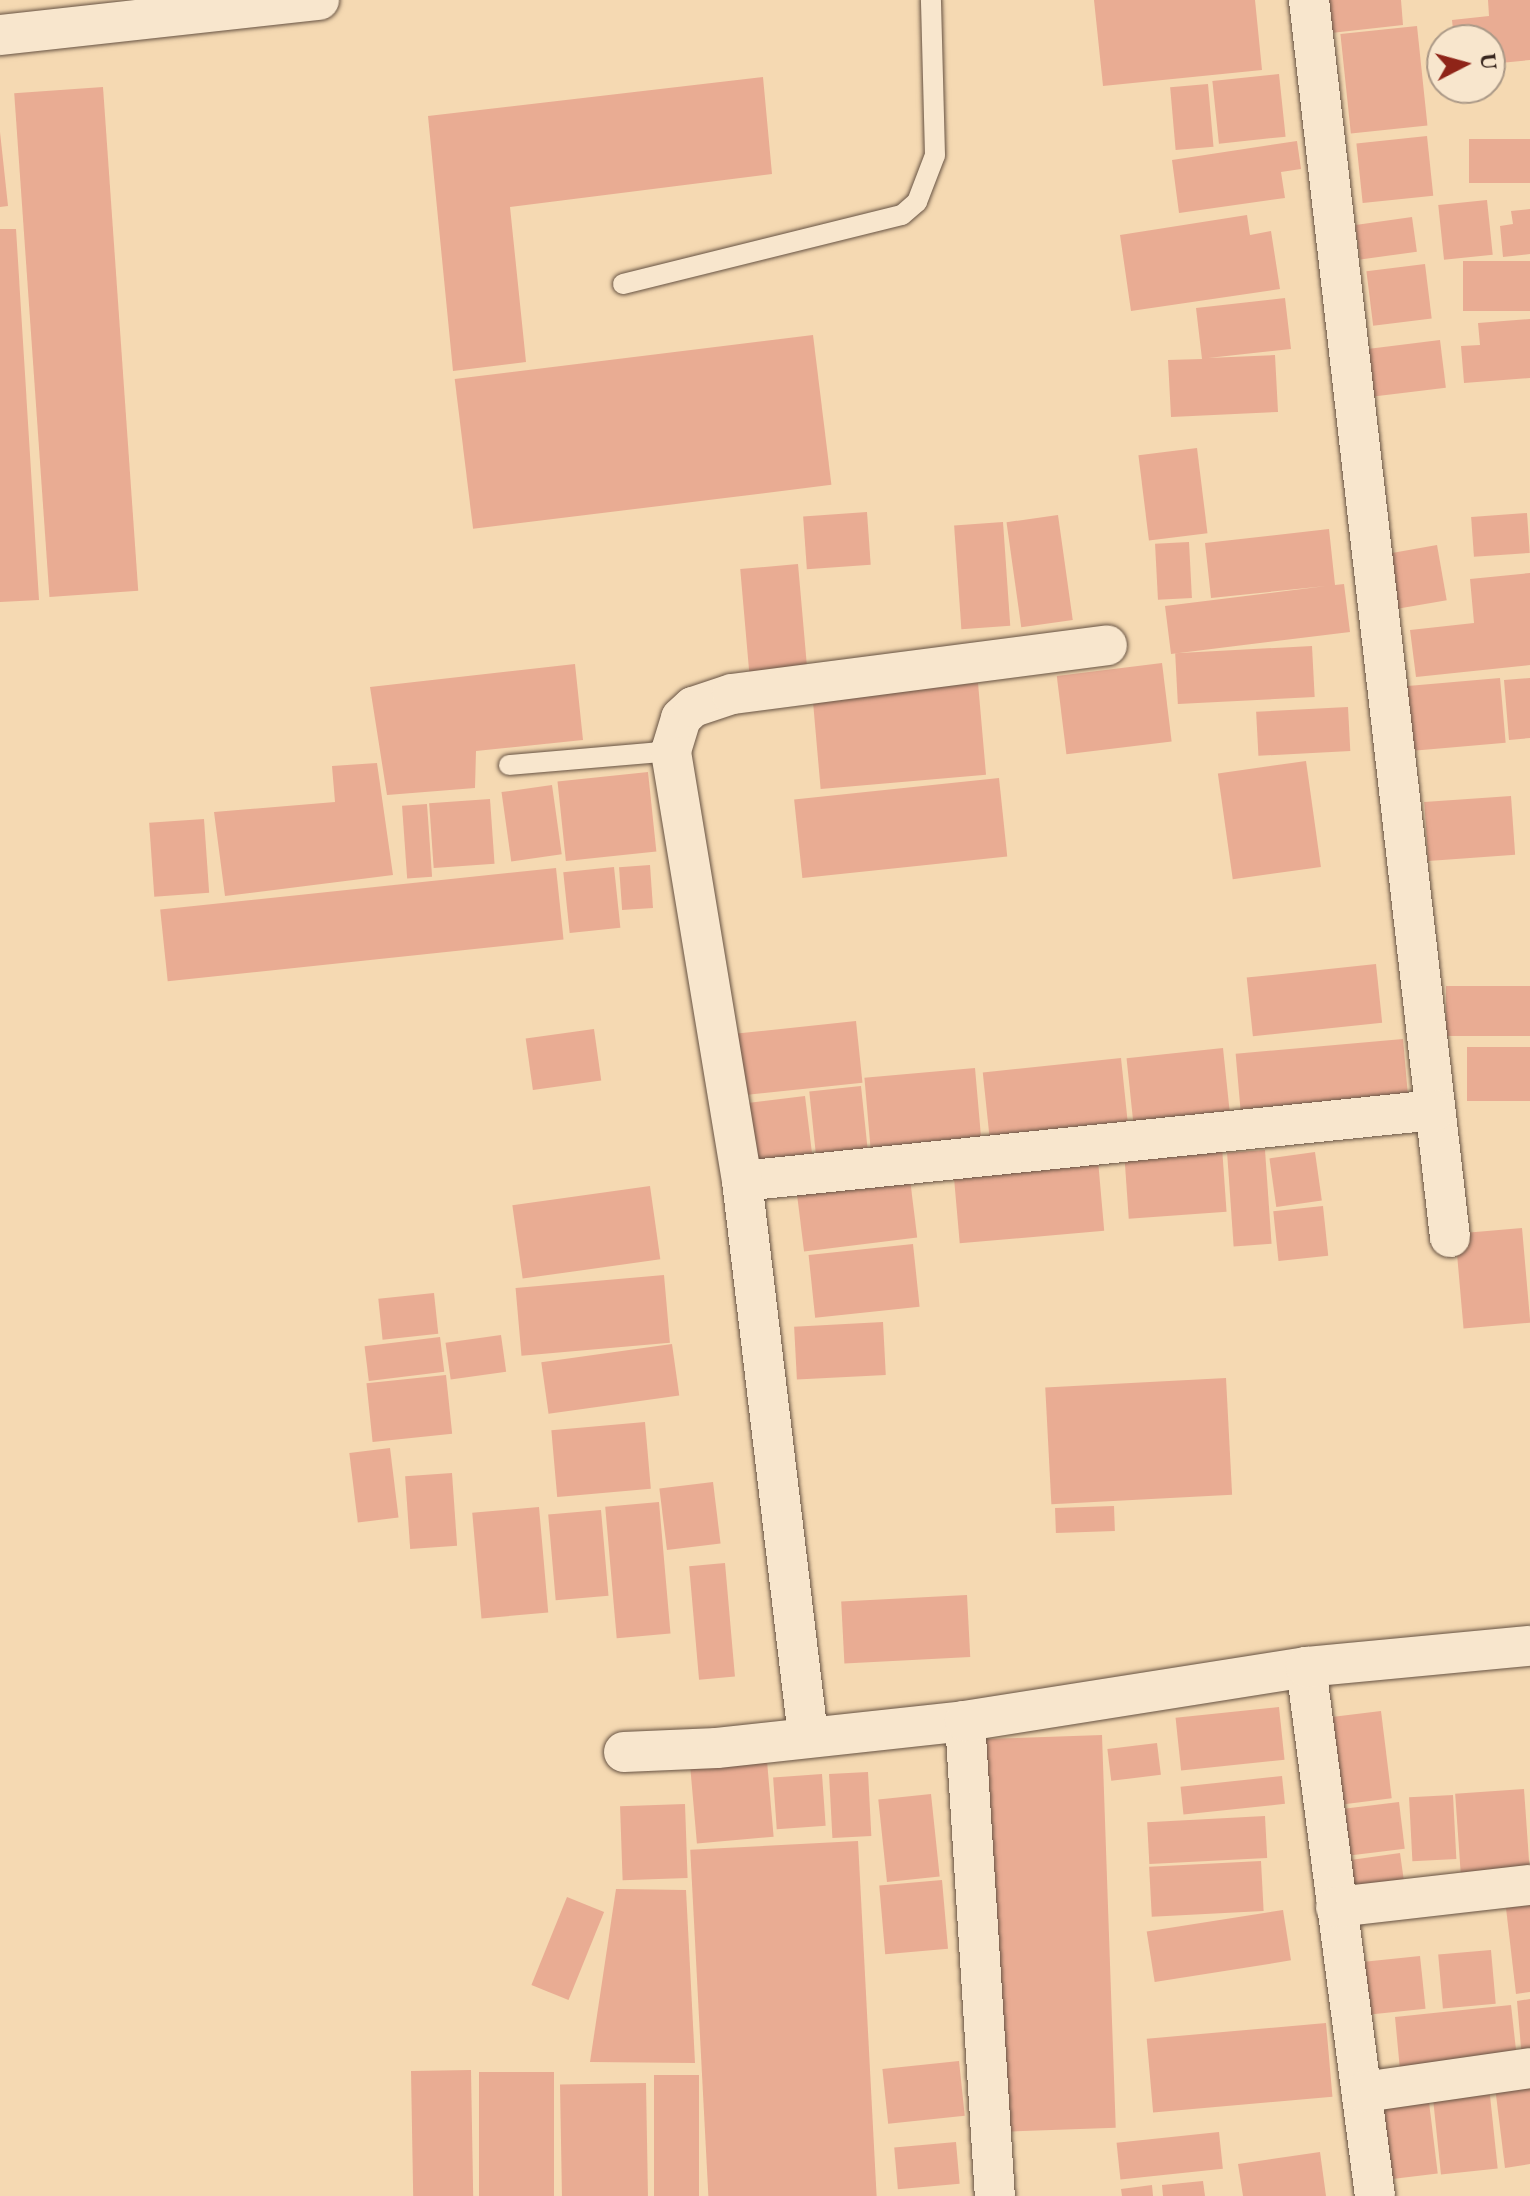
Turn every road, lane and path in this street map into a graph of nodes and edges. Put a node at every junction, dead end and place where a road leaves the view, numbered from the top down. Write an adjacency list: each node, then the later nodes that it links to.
1 (319, 0): 4 (street)
2 (931, 0): 6 (lane)
3 (1309, 0): 10 (street)
4 (188, 7): 5 (street)
5 (0, 35)
6 (623, 284)
7 (1107, 645): 8 (street)
8 (671, 751): 9 (lane); 11 (street)
9 (509, 765)
10 (1435, 1110): 11 (street); 12 (street)
11 (742, 1181): 16 (street)
12 (1450, 1237)
13 (1530, 1646): 14 (street)
14 (1306, 1667): 15 (street); 19 (street)
15 (965, 1721): 16 (street); 22 (street)
16 (808, 1736): 17 (street)
17 (624, 1752)
18 (1530, 1885): 19 (street)
19 (1336, 1907): 21 (street)
20 (1530, 2068): 21 (street)
21 (1364, 2092): 23 (street)
22 (995, 2196)
23 (1375, 2196)

